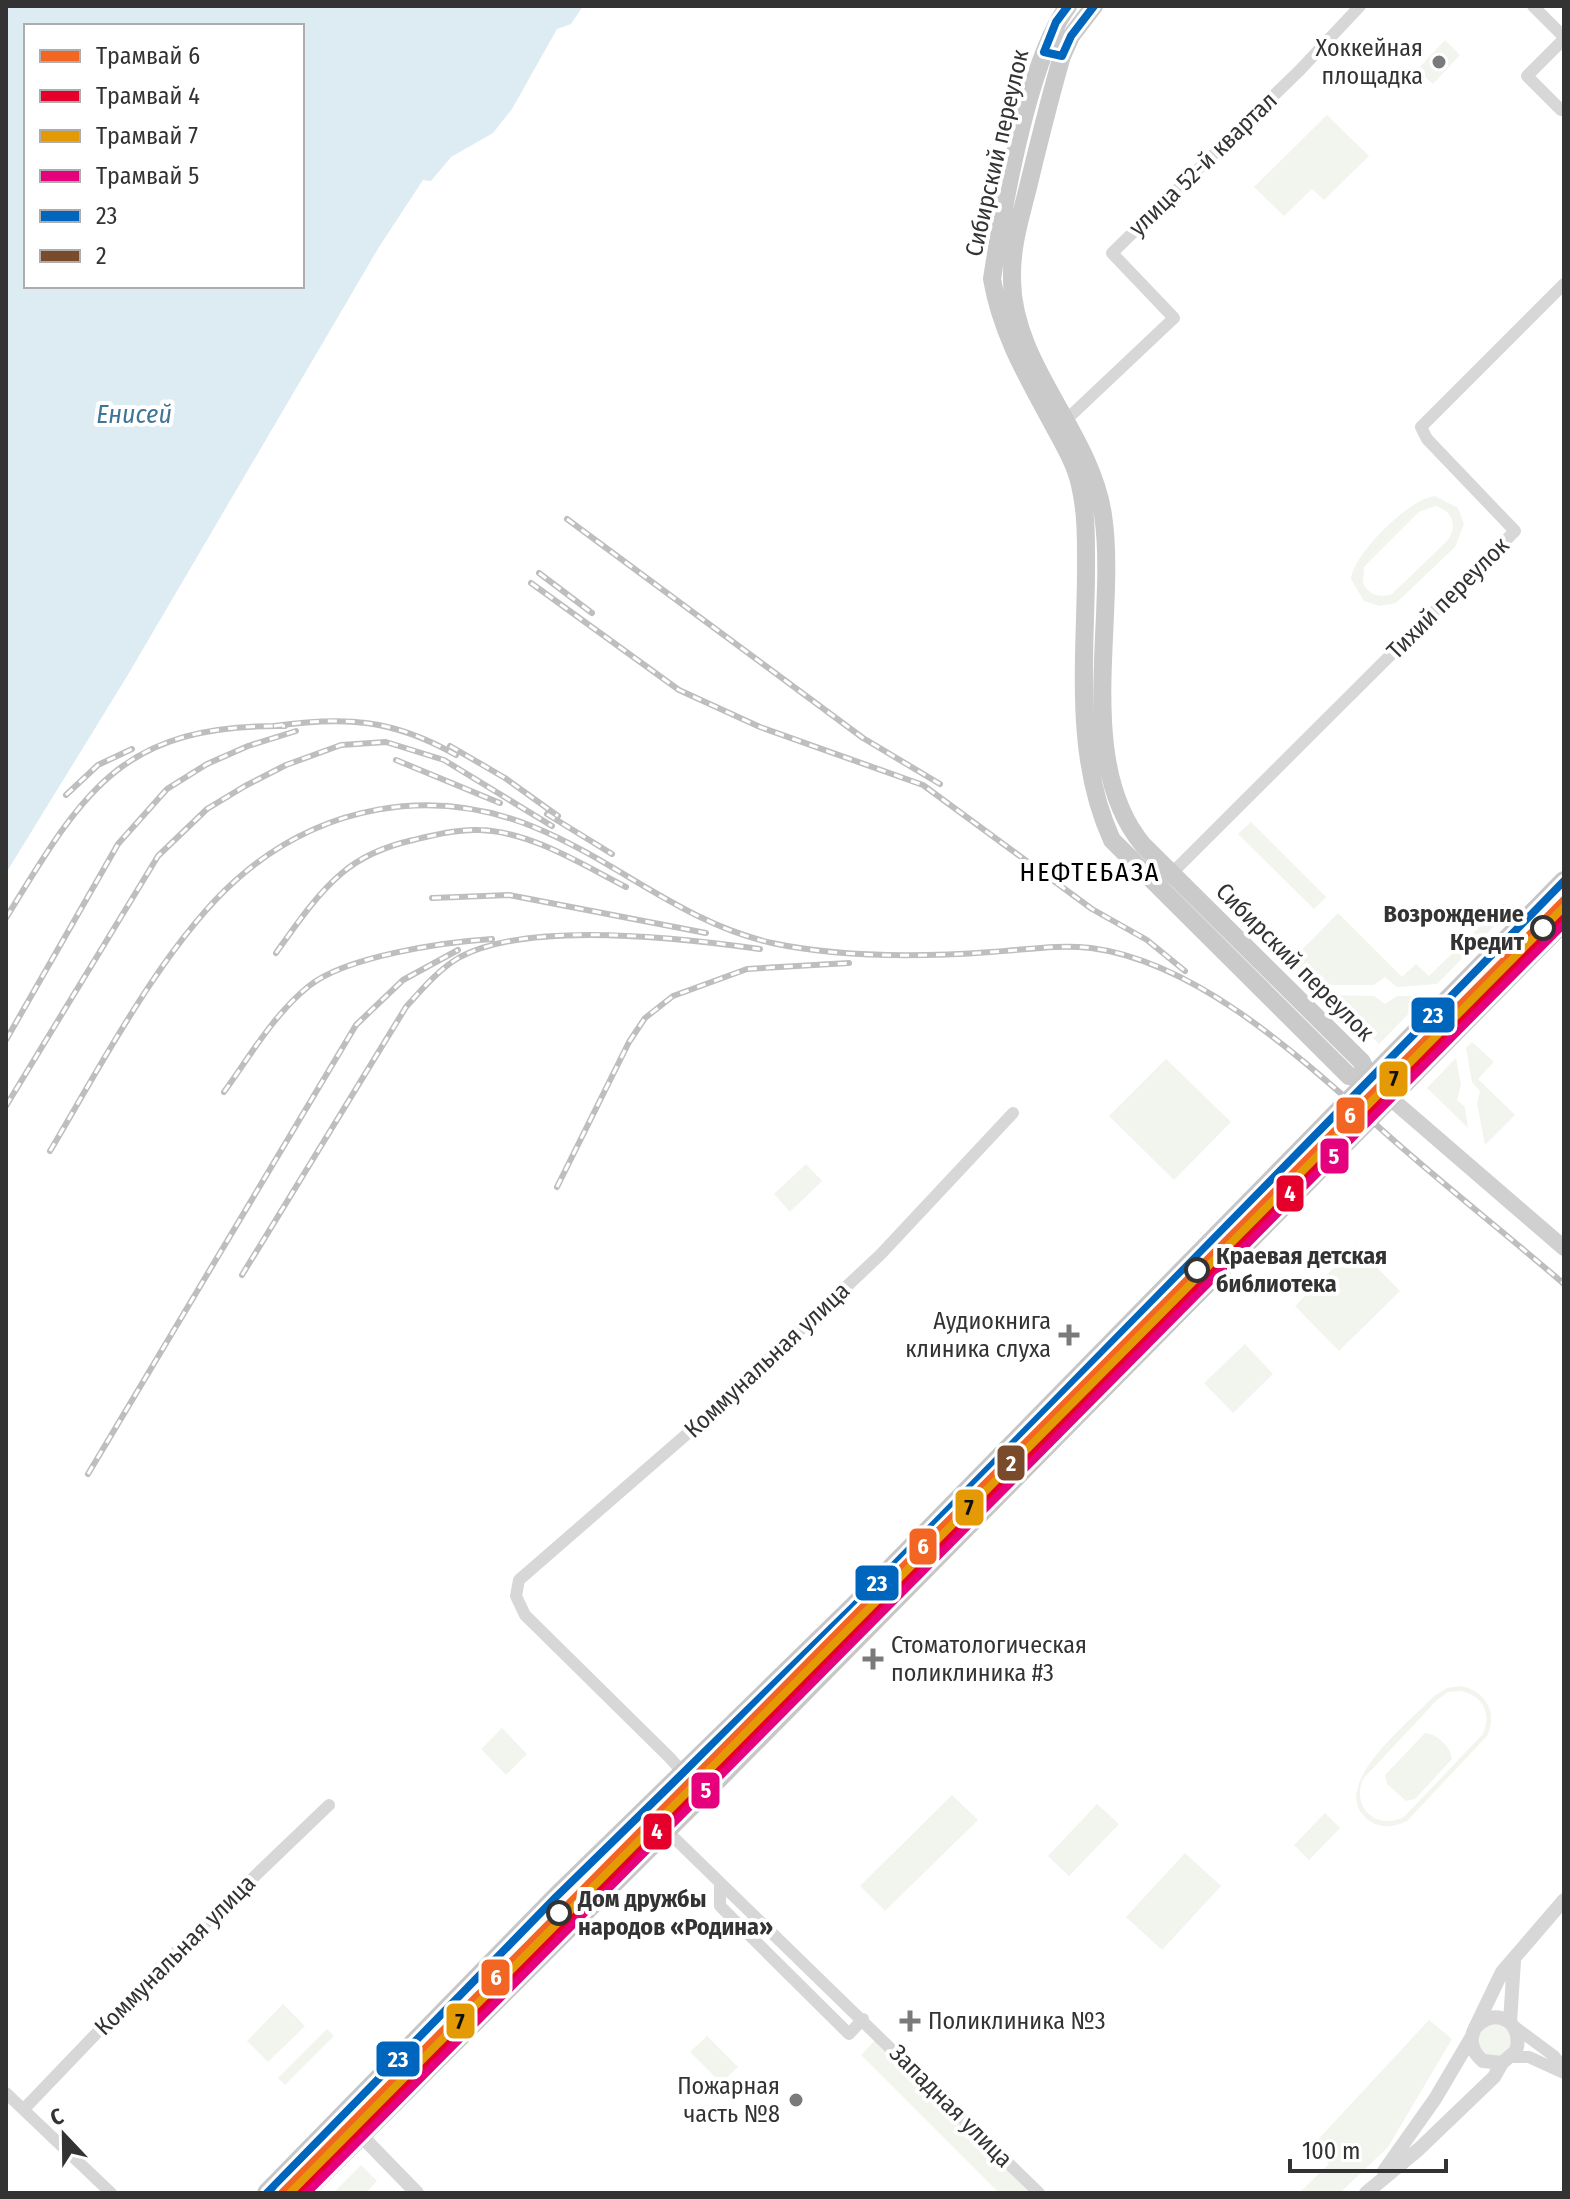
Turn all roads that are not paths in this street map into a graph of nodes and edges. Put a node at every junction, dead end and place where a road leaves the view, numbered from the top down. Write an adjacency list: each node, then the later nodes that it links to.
1 (1068, 6): 6 (main road, Сибирский переулок)
2 (1094, 6): 6 (main road, Сибирский переулок)
3 (1360, 6): 10 (street, улица 52-й квартал)
4 (1533, 6): 5 (street)
5 (1564, 38): 7 (street)
6 (1053, 54): 9 (main road, Сибирский переулок)
7 (1561, 110)
8 (1564, 284): 11 (street, Тихий переулок)
9 (1018, 341): 10 (main road, Сибирский переулок); 11 (main road, Сибирский переулок)
10 (1066, 420): 11 (main road, Сибирский переулок)
11 (1166, 880): 14 (main road, Сибирский переулок)
12 (1564, 881): 14 (highway)
13 (1564, 921): 15 (highway)
14 (1370, 1079): 15 (main road, Сибирский переулок); 18 (highway)
15 (1389, 1097): 17 (main road); 19 (highway)
16 (1013, 1113): 18 (street, Коммунальная улица)
17 (1564, 1248)
18 (684, 1775): 19 (street); 32 (highway)
19 (702, 1794): 21 (highway)
20 (329, 1805): 31 (street, Коммунальная улица)
21 (666, 1830): 22 (street, Западная улица); 33 (highway)
22 (720, 1884): 25 (street, Западная улица); 25 (street, Западная улица)
23 (1564, 1900): 24 (street)
24 (1514, 1961): 26 (street); 27 (street)
25 (863, 2019): 39 (street, Западная улица)
26 (1513, 2024): 27 (street); 28 (street); 29 (street)
27 (1473, 2033): 28 (street); 34 (street)
28 (1507, 2060): 29 (street); 34 (street)
29 (1564, 2071)
30 (6, 2093): 31 (street)
31 (24, 2109): 35 (street)
32 (342, 2116): 33 (street); 36 (highway)
33 (360, 2134): 37 (highway); 38 (street)
34 (1369, 2190)
35 (111, 2193)
36 (267, 2193)
37 (303, 2193)
38 (417, 2193)
39 (1039, 2193)

